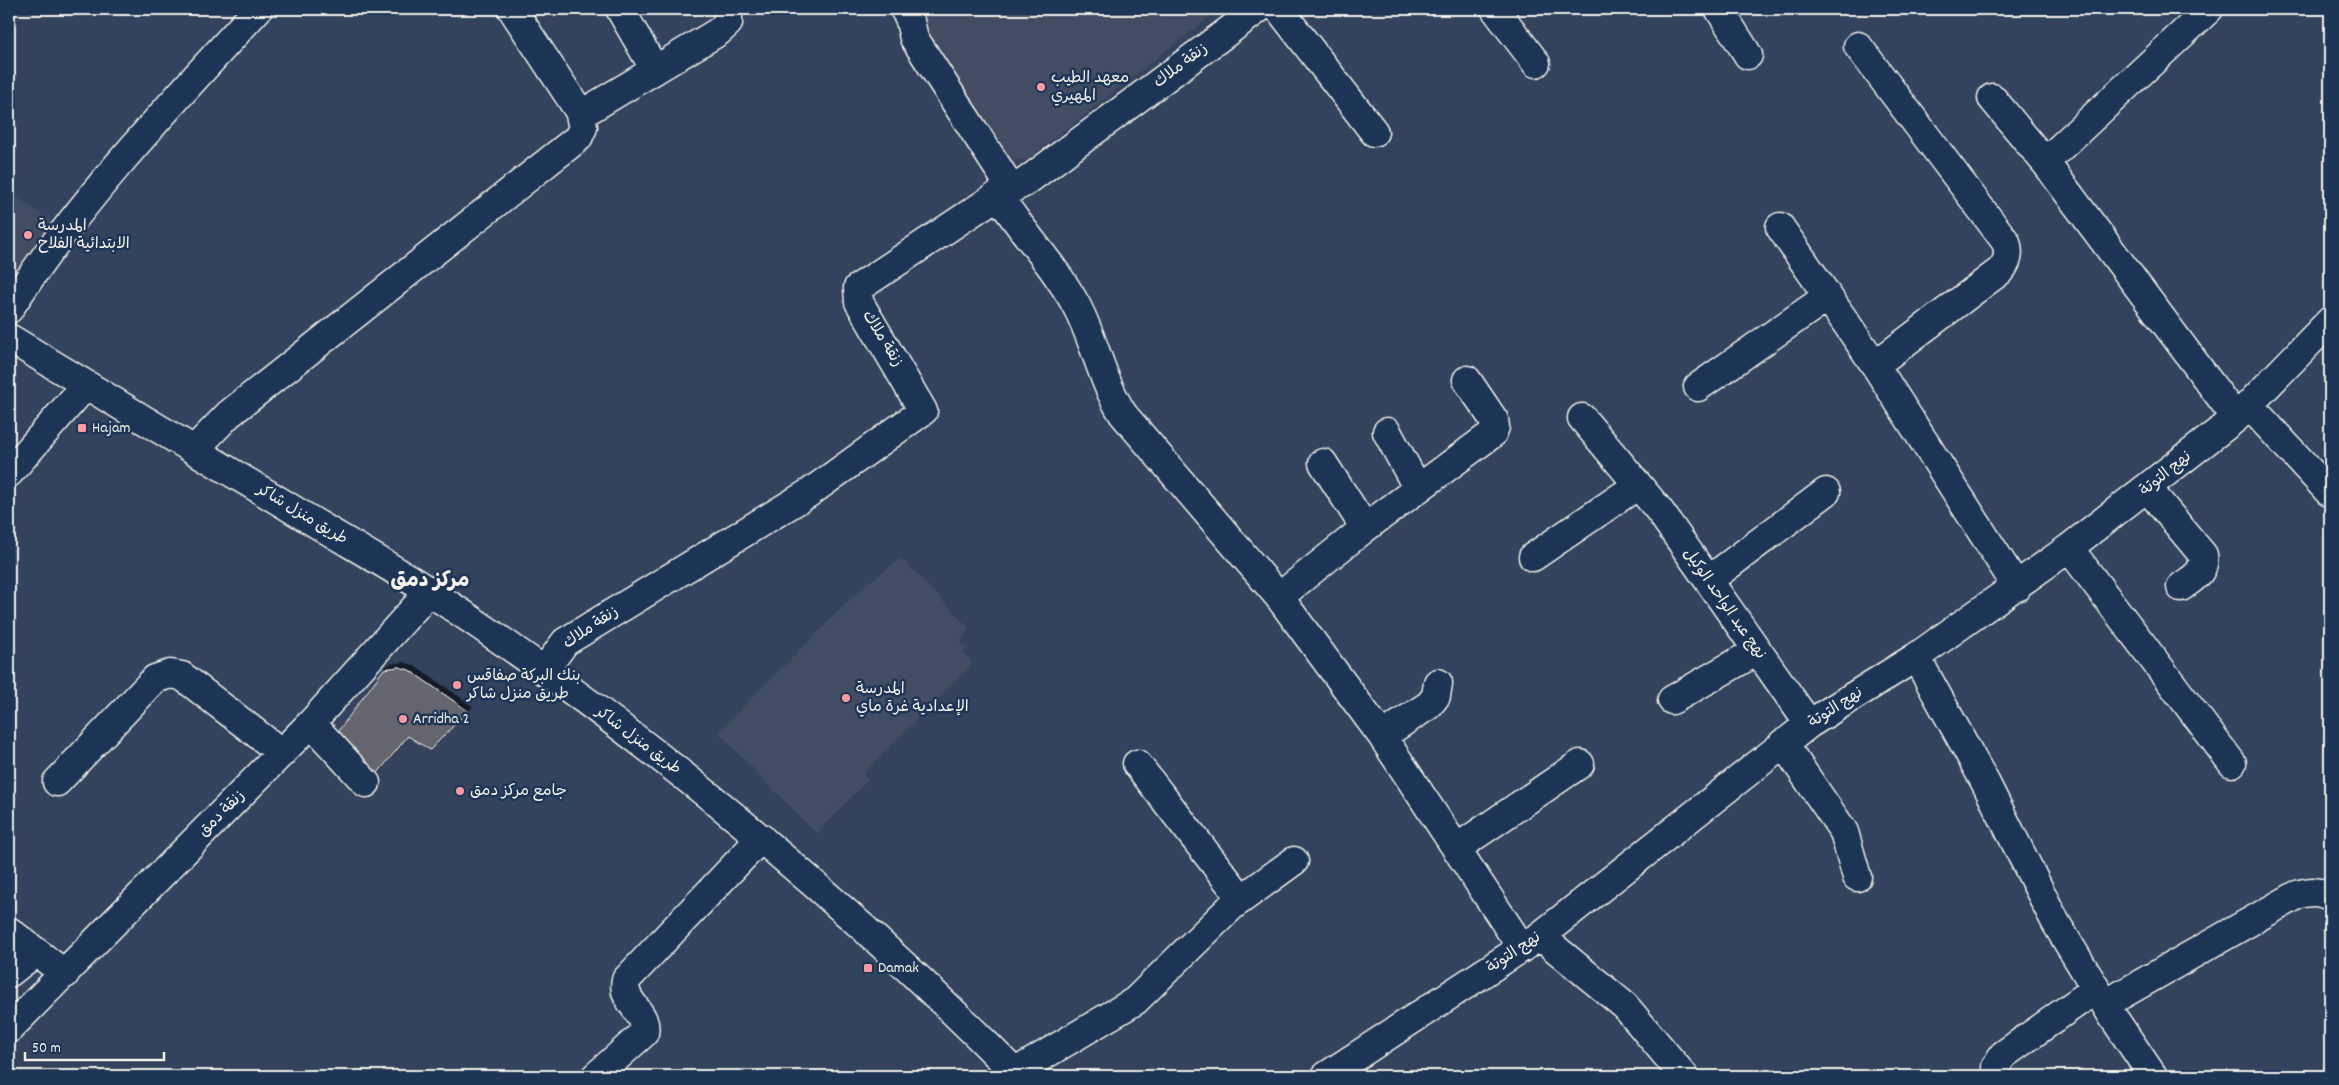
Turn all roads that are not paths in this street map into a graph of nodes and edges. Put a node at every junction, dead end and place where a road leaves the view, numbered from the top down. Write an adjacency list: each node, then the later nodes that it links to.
1 (258, 9): 22 (street)
2 (512, 9): 16 (street)
3 (620, 9): 14 (street)
4 (728, 9): 14 (street)
5 (904, 9): 19 (street)
6 (1258, 9): 19 (street, زنقة ملاك)
7 (1279, 9): 17 (street)
8 (1495, 9): 13 (street)
9 (1719, 9): 12 (street)
10 (2209, 9): 18 (street)
11 (1858, 46): 25 (street)
12 (1748, 55)
13 (1536, 63)
14 (655, 70): 16 (street)
15 (1992, 98): 18 (street)
16 (580, 115): 32 (street)
17 (1374, 132)
18 (2045, 162): 29 (street)
19 (1005, 192): 47 (street); 50 (street, زنقة ملاك)
20 (1780, 228): 21 (street)
21 (1827, 297): 25 (street); 28 (street)
22 (9, 309)
23 (2330, 321): 29 (street, نهج التوتة)
24 (9, 338): 27 (street, طريق منزل شاكر)
25 (1875, 365): 44 (street)
26 (1467, 380): 36 (street)
27 (86, 385): 32 (street, طريق منزل شاكر); 34 (street)
28 (1698, 387)
29 (2242, 411): 37 (street, نهج التوتة); 39 (street)
30 (1582, 418): 35 (street, نهج عبد الواحد الوكيل)
31 (1387, 432): 36 (street)
32 (194, 450): 46 (street, طريق منزل شاكر)
33 (1323, 463): 40 (street)
34 (9, 473)
35 (1638, 485): 42 (street); 43 (street, نهج عبد الواحد الوكيل)
36 (1418, 489): 40 (street)
37 (2148, 489): 41 (street, نهج التوتة); 45 (street)
38 (1826, 492): 43 (street)
39 (2330, 493)
40 (1365, 528): 47 (street)
41 (2070, 548): 44 (street, نهج التوتة); 58 (street)
42 (1533, 557)
43 (1709, 580): 48 (street, نهج عبد الواحد الوكيل)
44 (2017, 587): 49 (street, نهج التوتة)
45 (2180, 587)
46 (428, 592): 50 (street, طريق منزل شاكر); 53 (street, زنقة دمق)
47 (1279, 597): 55 (street)
48 (1757, 651): 52 (street); 54 (street, نهج عبد الواحد الوكيل)
49 (1916, 657): 54 (street, نهج التوتة); 74 (street)
50 (544, 671): 63 (street, طريق منزل شاكر)
51 (1438, 683): 55 (street)
52 (1672, 700)
53 (311, 723): 57 (street, زنقة دمق); 62 (street)
54 (1809, 724): 56 (street, نهج التوتة)
55 (1382, 736): 64 (street)
56 (1783, 743): 66 (street); 70 (street, نهج التوتة)
57 (282, 753): 61 (street); 73 (street, زنقة دمق)
58 (2232, 763)
59 (1137, 764): 68 (street)
60 (1580, 764): 64 (street)
61 (57, 782)
62 (366, 783)
63 (761, 838): 76 (street, طريق منزل شاكر); 77 (street)
64 (1458, 848): 70 (street)
65 (1294, 861): 68 (street)
66 (1858, 877)
67 (2330, 896): 74 (street)
68 (1241, 898): 76 (street)
69 (9, 931): 71 (street)
70 (1531, 942): 78 (street, نهج التوتة); 79 (street)
71 (36, 952): 72 (street); 73 (street)
72 (9, 973)
73 (65, 974): 75 (street, زنقة دمق)
74 (2101, 997): 80 (street); 81 (street)
75 (9, 1029)
76 (1016, 1074)
77 (596, 1076)
78 (1326, 1076)
79 (1684, 1076)
80 (1998, 1076)
81 (2153, 1076)

